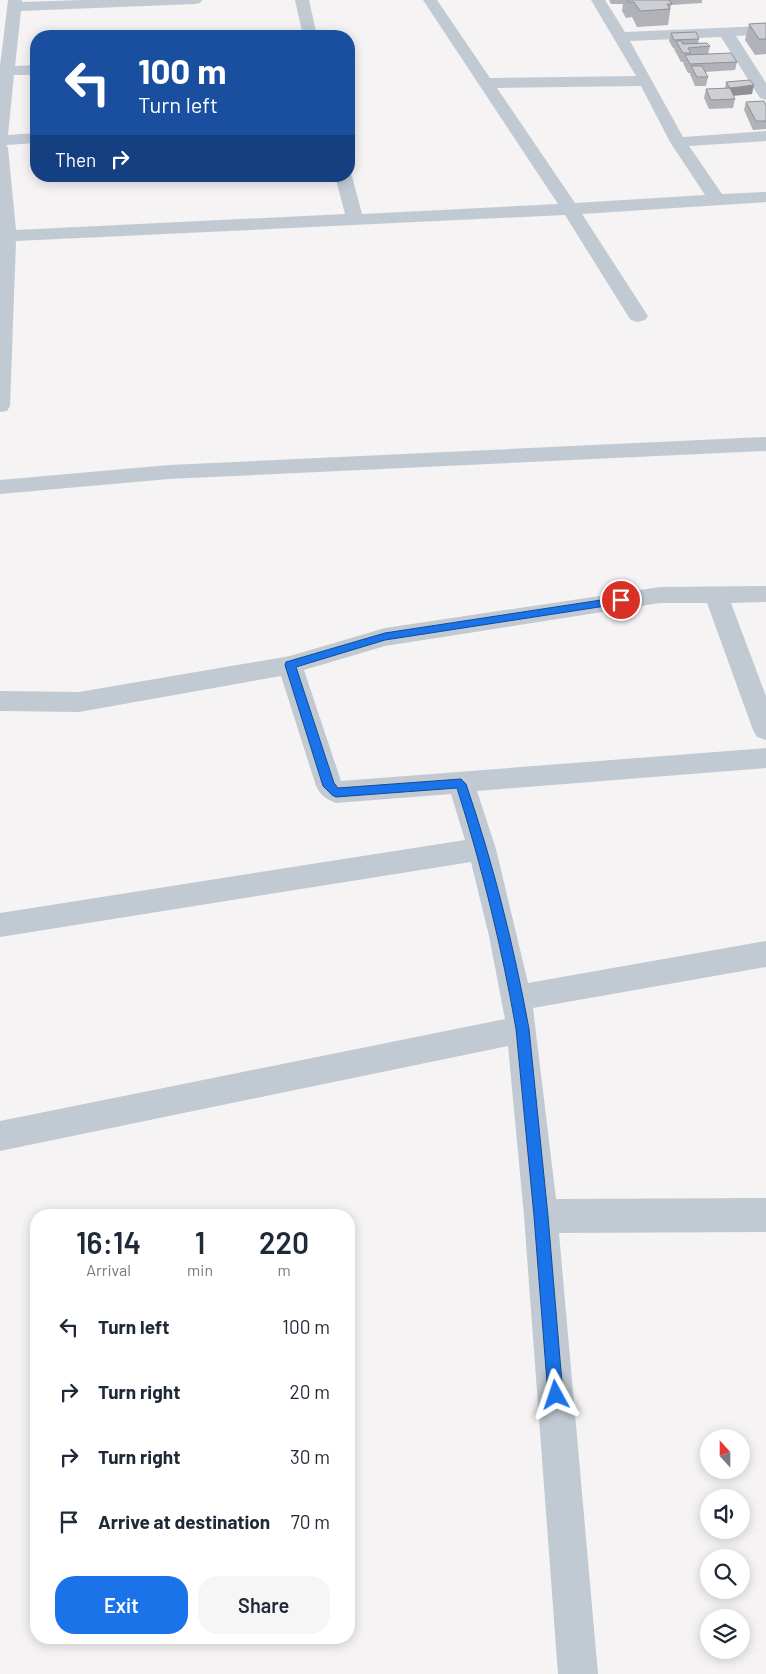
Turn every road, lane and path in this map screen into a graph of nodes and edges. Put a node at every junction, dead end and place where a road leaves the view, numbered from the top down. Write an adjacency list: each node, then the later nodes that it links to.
1 (195, 0): 5 (street)
2 (302, 0): 6 (street)
3 (430, 0): 13 (street)
4 (598, 0): 9 (street)
5 (15, 4): 11 (street)
6 (309, 30)
7 (766, 30): 8 (street)
8 (726, 32): 9 (street); 14 (street)
9 (619, 38): 12 (street)
10 (30, 70): 11 (street)
11 (7, 71): 15 (street)
12 (646, 81): 13 (street); 19 (street)
13 (484, 83): 24 (street)
14 (766, 95)
15 (0, 135)
16 (766, 136): 19 (street)
17 (30, 138): 18 (street)
18 (0, 140)
19 (678, 142): 23 (street)
20 (0, 148): 26 (street)
21 (344, 182): 25 (street)
22 (766, 197): 23 (street)
23 (717, 200): 24 (street)
24 (570, 209): 25 (street); 27 (street)
25 (355, 220): 26 (street)
26 (7, 236): 28 (street)
27 (638, 316)
28 (0, 406)
29 (766, 444): 30 (street)
30 (0, 486)
31 (716, 594): 32 (street); 33 (street); 35 (street)
32 (766, 594)
33 (290, 665): 34 (street); 37 (street)
34 (0, 701)
35 (766, 730)
36 (766, 758): 37 (street)
37 (461, 784): 38 (street)
38 (482, 849): 39 (street); 41 (street)
39 (0, 925)
40 (766, 954): 41 (street)
41 (520, 1014): 42 (street); 44 (street)
42 (0, 1136)
43 (766, 1215): 44 (street)
44 (541, 1216): 45 (street)
45 (578, 1674)

